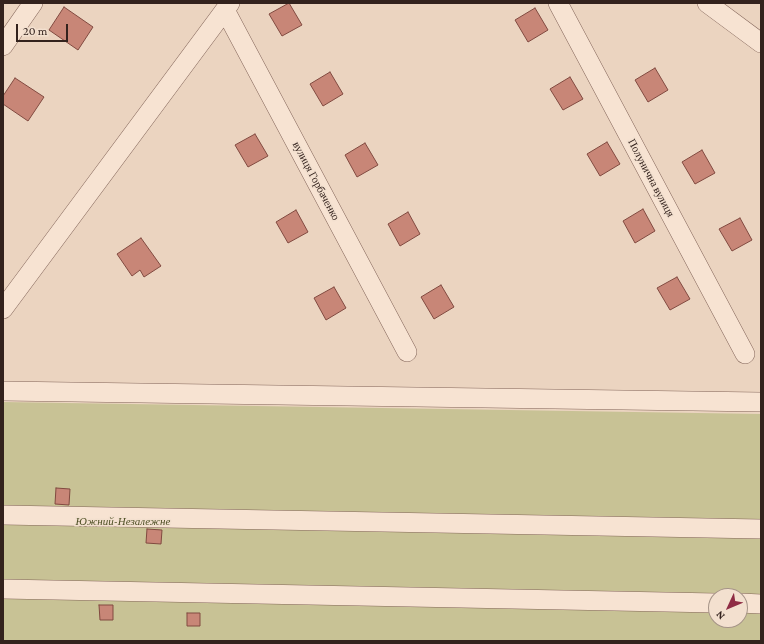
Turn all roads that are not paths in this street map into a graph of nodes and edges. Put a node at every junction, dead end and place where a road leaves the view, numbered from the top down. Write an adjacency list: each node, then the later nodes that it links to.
1 (33, 3): 6 (street)
2 (558, 3): 9 (street, Полунична вулиця)
3 (707, 3): 5 (street)
4 (228, 7): 7 (street); 8 (street, вулиця Горбаченко)
5 (761, 44)
6 (3, 46)
7 (3, 309)
8 (407, 352)
9 (745, 354)
10 (3, 391): 11 (street)
11 (761, 402)
12 (3, 515): 13 (street)
13 (761, 529)
14 (3, 589): 15 (street)
15 (708, 603)
16 (748, 603): 17 (street)
17 (761, 604)

